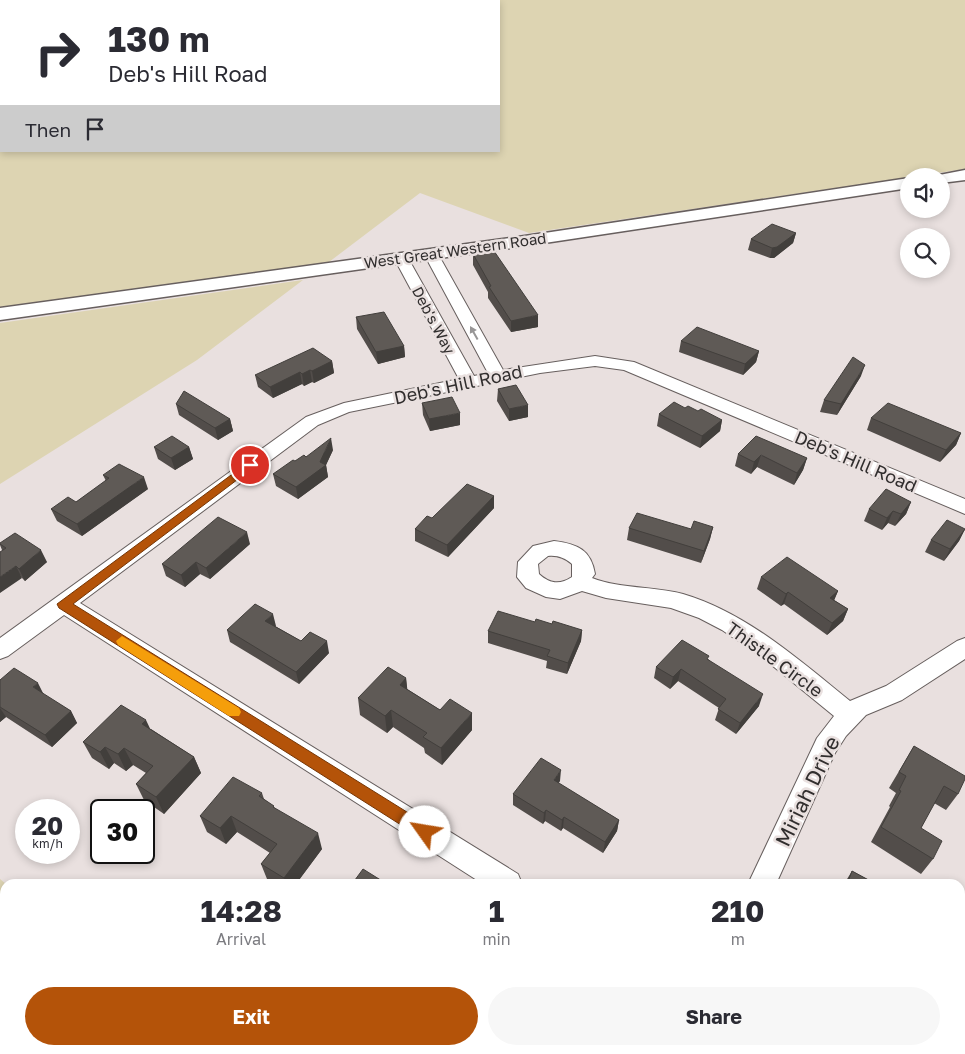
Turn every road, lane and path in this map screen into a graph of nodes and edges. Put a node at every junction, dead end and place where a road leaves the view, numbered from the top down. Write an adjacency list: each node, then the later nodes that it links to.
1 (965, 175): 2 (street)
2 (950, 177)
3 (900, 184): 4 (street, West Great Western Road)
4 (431, 254): 5 (street, West Great Western Road); 7 (street, Deb's Way, one-way to 4)
5 (401, 258): 6 (street, West Great Western Road); 8 (street, Deb's Way)
6 (0, 314)
7 (498, 376): 8 (street, Deb's Hill Road); 9 (street, Deb's Hill Road)
8 (468, 381): 11 (street, Deb's Hill Road)
9 (965, 506)
10 (580, 582): 14 (street, Thistle Circle)
11 (64, 604): 13 (street, Deb's Hill Road); 15 (street)
12 (965, 647): 14 (street, Miriah Drive)
13 (0, 650)
14 (850, 715): 16 (street, Miriah Drive)
15 (500, 879)
16 (764, 879)

